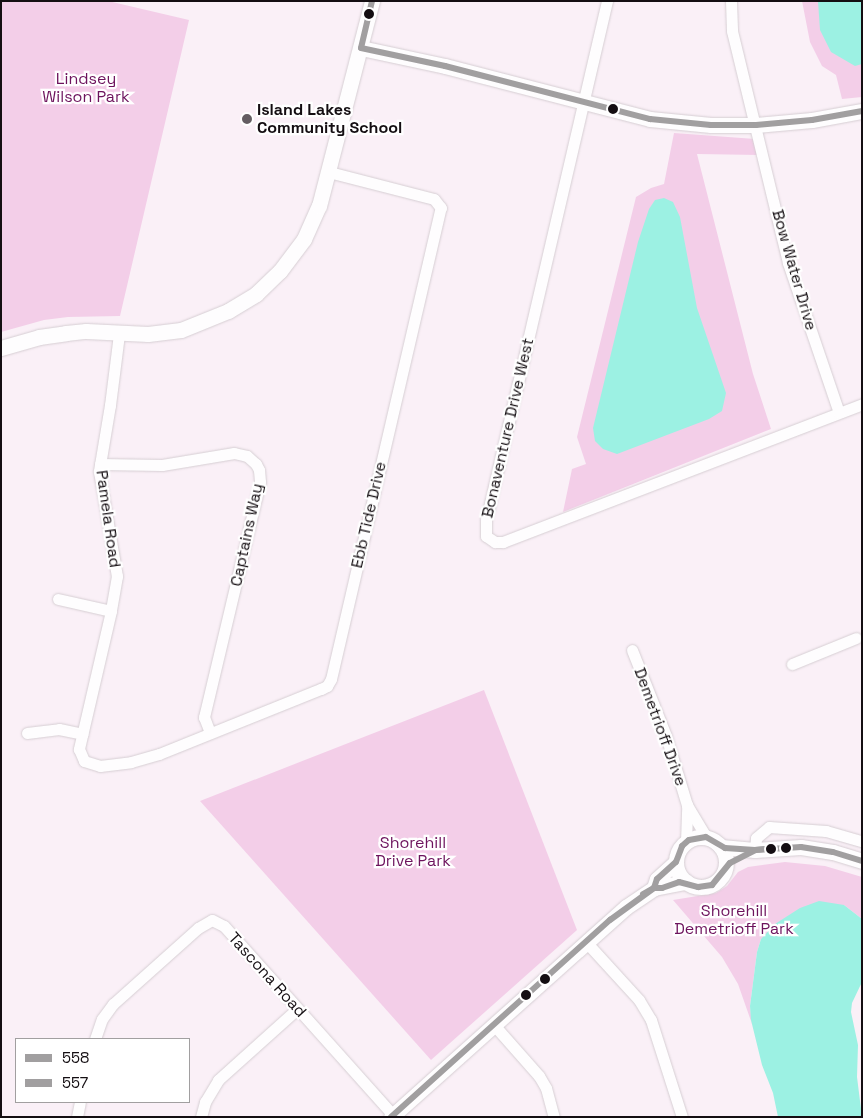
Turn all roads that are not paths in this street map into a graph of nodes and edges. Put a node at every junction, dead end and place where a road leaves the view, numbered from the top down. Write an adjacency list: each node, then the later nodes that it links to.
1 (372, 1): 4 (street)
2 (607, 1): 5 (street)
3 (731, 1): 7 (street, Bow Water Drive)
4 (361, 48): 5 (street); 8 (street)
5 (583, 103): 7 (street); 12 (street, Bonaventure Drive West)
6 (862, 111): 7 (street)
7 (756, 125): 12 (street, Bow Water Drive)
8 (329, 172): 9 (street); 20 (street, Ebb Tide Drive)
9 (119, 334): 10 (street); 13 (street, Pamela Road)
10 (1, 348)
11 (862, 404): 12 (street, Bonaventure Drive West)
12 (839, 413)
13 (100, 464): 15 (street, Pamela Road); 20 (street, Captains Way)
14 (58, 599): 15 (street)
15 (111, 611): 21 (street, Pamela Road)
16 (860, 640): 18 (street)
17 (632, 650): 23 (street, Demetrioff Drive)
18 (792, 664)
19 (26, 732): 21 (street)
20 (210, 733): 22 (street, Ebb Tide Drive)
21 (82, 734): 22 (street, Pamela Road)
22 (84, 761)
23 (687, 805): 24 (street, Demetrioff Drive); 26 (street, Demetrioff Drive)
24 (706, 837): 26 (street); 27 (street)
25 (862, 841): 28 (street)
26 (686, 842): 30 (street)
27 (721, 847): 28 (street); 31 (street)
28 (755, 850): 29 (street); 31 (street)
29 (862, 861)
30 (676, 862): 32 (street); 33 (street)
31 (725, 868): 32 (street)
32 (686, 882): 33 (street)
33 (654, 888): 34 (street)
34 (587, 943): 36 (street); 43 (street)
35 (297, 1008): 37 (street, Tascona Road); 39 (street, Tascona Road); 41 (street)
36 (494, 1025): 39 (street); 42 (street)
37 (95, 1038)
38 (80, 1103): 40 (street)
39 (392, 1116)
40 (76, 1117)
41 (201, 1117)
42 (554, 1117)
43 (682, 1117)

